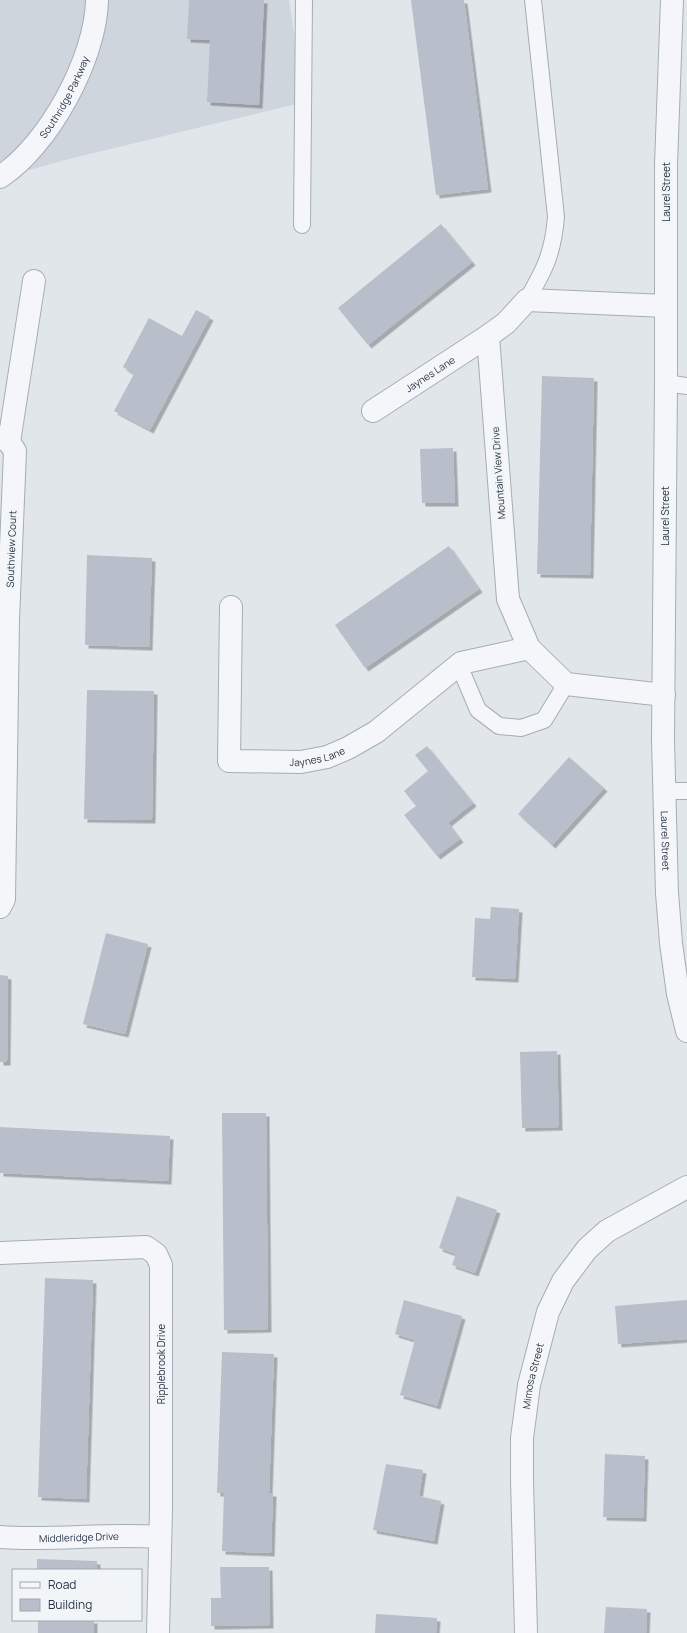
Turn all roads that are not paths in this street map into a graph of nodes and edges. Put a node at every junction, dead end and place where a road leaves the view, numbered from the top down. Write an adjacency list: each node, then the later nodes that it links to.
1 (97, 0): 5 (street, Southridge Parkway)
2 (304, 0): 6 (lane)
3 (533, 0): 8 (lane)
4 (672, 0): 9 (street, Laurel Street)
5 (0, 177)
6 (302, 225)
7 (34, 281): 13 (street)
8 (527, 300): 9 (street); 10 (street)
9 (666, 306): 11 (street, Laurel Street)
10 (488, 336): 12 (street, Jaynes Lane); 15 (street, Mountain View Drive)
11 (677, 385): 18 (street, Laurel Street)
12 (373, 411)
13 (5, 440): 21 (street, Southview Court)
14 (231, 607): 16 (street, Jaynes Lane)
15 (529, 648): 16 (street, Jaynes Lane); 17 (street, Mountain View Drive)
16 (459, 665): 17 (lane)
17 (566, 684): 18 (street)
18 (664, 695): 19 (street, Laurel Street)
19 (664, 791): 20 (lane); 22 (street, Laurel Street)
20 (687, 791)
21 (0, 907)
22 (687, 1031)
23 (687, 1187): 28 (street, Mimosa Street)
24 (0, 1253): 26 (street, Ripplebrook Drive)
25 (0, 1537): 26 (street, Middleridge Drive)
26 (159, 1537): 27 (street, Ripplebrook Drive)
27 (158, 1633)
28 (526, 1633)

